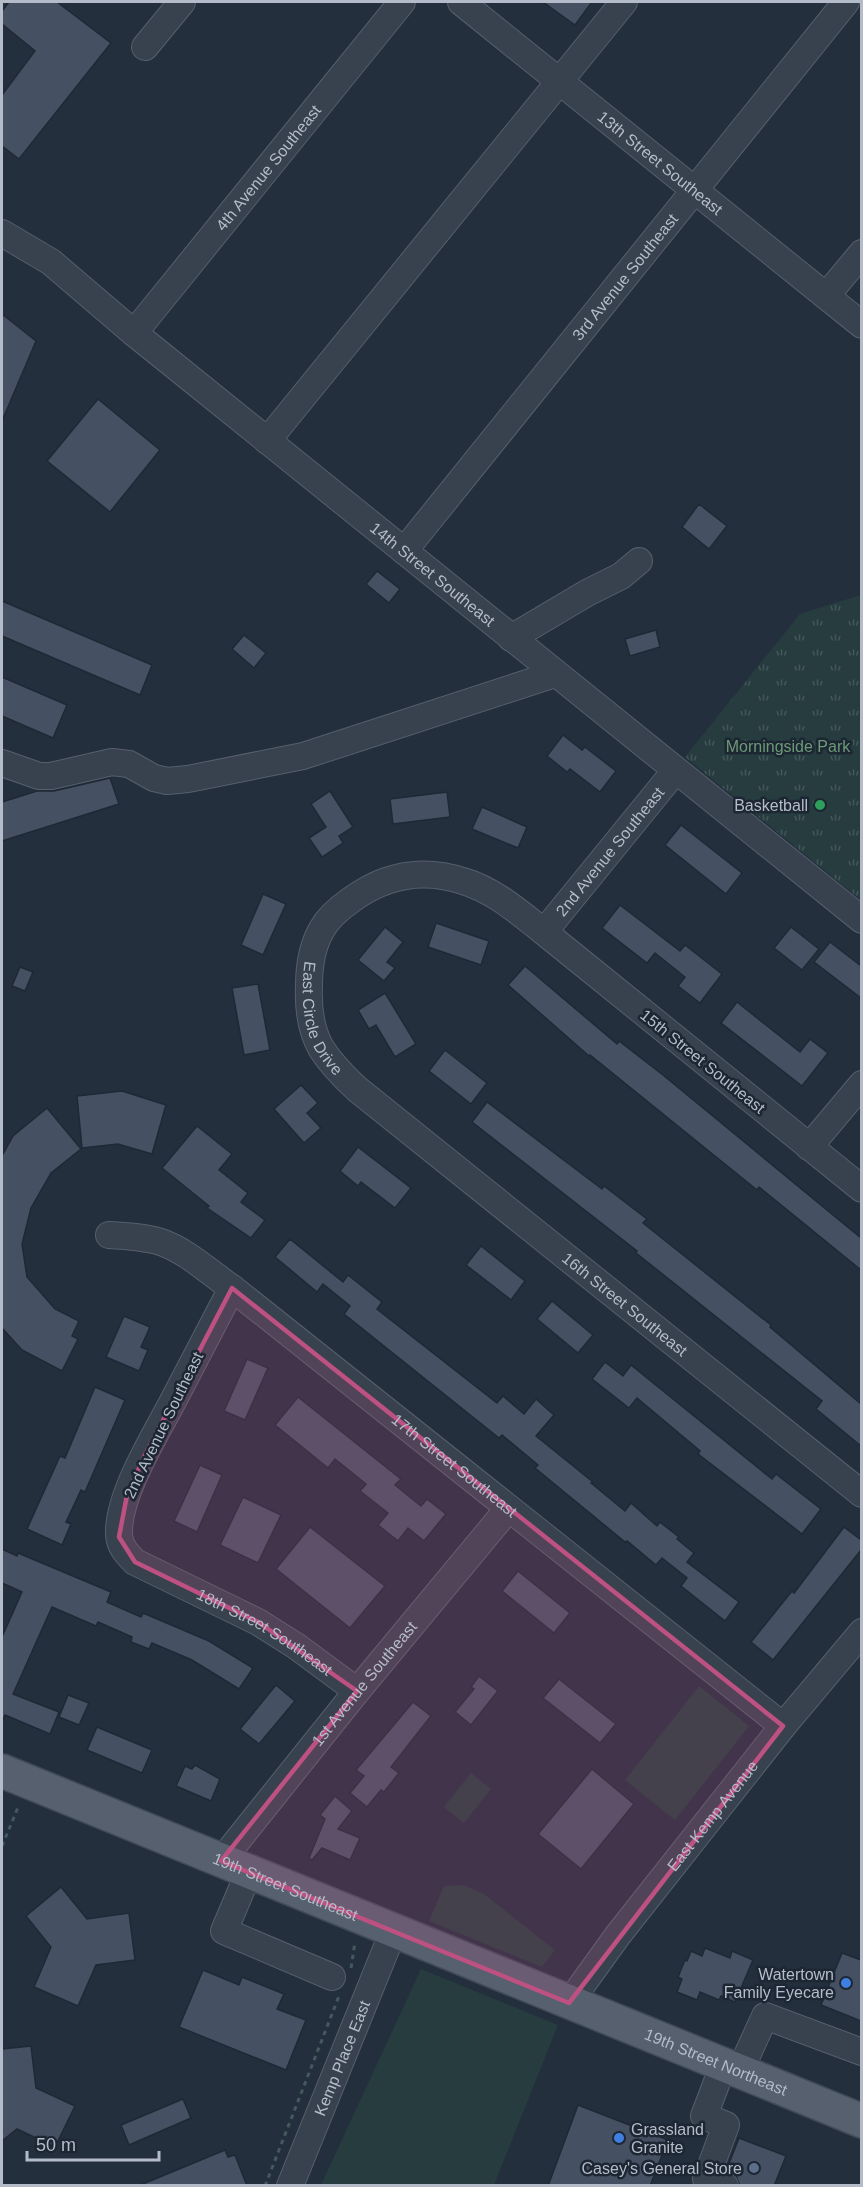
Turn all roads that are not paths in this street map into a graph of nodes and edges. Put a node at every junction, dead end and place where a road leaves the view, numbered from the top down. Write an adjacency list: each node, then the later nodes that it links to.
1 (182, 2): 6 (street)
2 (402, 2): 13 (street, 4th Avenue Southeast)
3 (461, 2): 7 (street, 13th Street Southeast)
4 (624, 2): 7 (street)
5 (846, 2): 8 (street, 3rd Avenue Southeast)
6 (146, 47)
7 (560, 81): 8 (street, 13th Street Southeast); 14 (street)
8 (694, 190): 11 (street, 13th Street Southeast); 15 (street, 3rd Avenue Southeast)
9 (2, 233): 13 (street, 14th Street Southeast)
10 (861, 253): 11 (street)
11 (826, 296): 12 (street, 13th Street Southeast)
12 (861, 325)
13 (134, 333): 14 (street, 14th Street Southeast)
14 (267, 441): 15 (street, 14th Street Southeast)
15 (404, 551): 17 (street, 14th Street Southeast)
16 (639, 561): 17 (street)
17 (511, 638): 18 (street, 14th Street Southeast)
18 (555, 674): 19 (street); 20 (street, 14th Street Southeast)
19 (2, 764)
20 (675, 771): 21 (street, 14th Street Southeast); 22 (street, 2nd Avenue Southeast)
21 (861, 920)
22 (544, 932): 24 (street, East Circle Drive); 25 (street, 15th Street Southeast)
23 (861, 1084): 25 (street)
24 (390, 1115): 29 (street, 16th Street Southeast)
25 (809, 1147): 26 (street, 15th Street Southeast)
26 (861, 1189)
27 (109, 1235): 28 (street, 17th Street Southeast)
28 (232, 1288): 30 (street, 17th Street Southeast); 31 (street, 2nd Avenue Southeast)
29 (861, 1494)
30 (508, 1509): 33 (street, 1st Avenue Southeast); 34 (street, 17th Street Southeast)
31 (168, 1579): 33 (street, 18th Street Southeast)
32 (861, 1632): 34 (street, East Kemp Avenue)
33 (357, 1691): 36 (street, 1st Avenue Southeast)
34 (783, 1726): 39 (street, East Kemp Avenue)
35 (8, 1782): 36 (main road, 19th Street Southeast)
36 (235, 1866): 37 (main road, 19th Street Southeast); 38 (street, 1st Avenue Southeast)
37 (393, 1932): 39 (main road, 19th Street Southeast); 43 (street, Kemp Place East)
38 (340, 1982)
39 (568, 2003): 41 (main road, 19th Street Northeast)
40 (861, 2052): 41 (street)
41 (731, 2069): 42 (main road, 19th Street Northeast); 44 (street)
42 (861, 2121)
43 (290, 2186)
44 (725, 2186)

